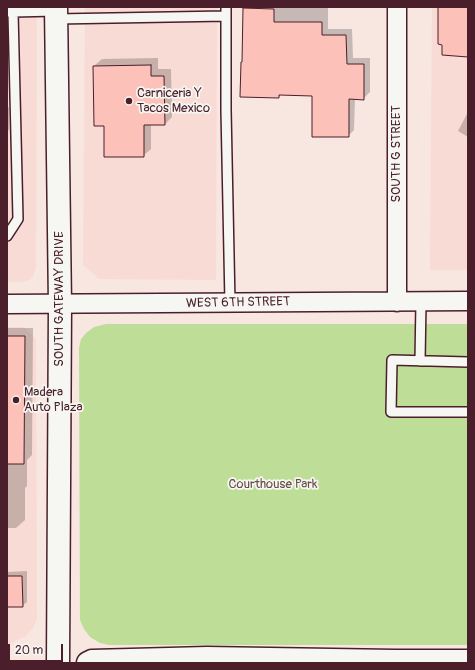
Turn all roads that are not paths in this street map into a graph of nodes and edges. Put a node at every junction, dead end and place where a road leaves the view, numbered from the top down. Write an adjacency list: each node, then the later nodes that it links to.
1 (397, 7): 7 (street, SOUTH G STREET)
2 (10, 12): 4 (lane); 5 (lane)
3 (226, 12): 4 (lane); 9 (lane)
4 (56, 13): 11 (main road, SOUTH GATEWAY DRIVE)
5 (7, 236)
6 (468, 301): 8 (street, WEST 6TH STREET)
7 (397, 302): 8 (street, WEST 6TH STREET); 9 (street, WEST 6TH STREET)
8 (420, 302): 12 (lane)
9 (230, 303): 11 (street, WEST 6TH STREET)
10 (7, 304): 11 (street, WEST 6TH STREET)
11 (60, 305): 17 (main road, SOUTH GATEWAY DRIVE)
12 (420, 361): 13 (lane); 14 (lane)
13 (468, 362)
14 (468, 412)
15 (468, 661): 16 (main road)
16 (395, 662): 18 (main road)
17 (58, 663)
18 (88, 663)

